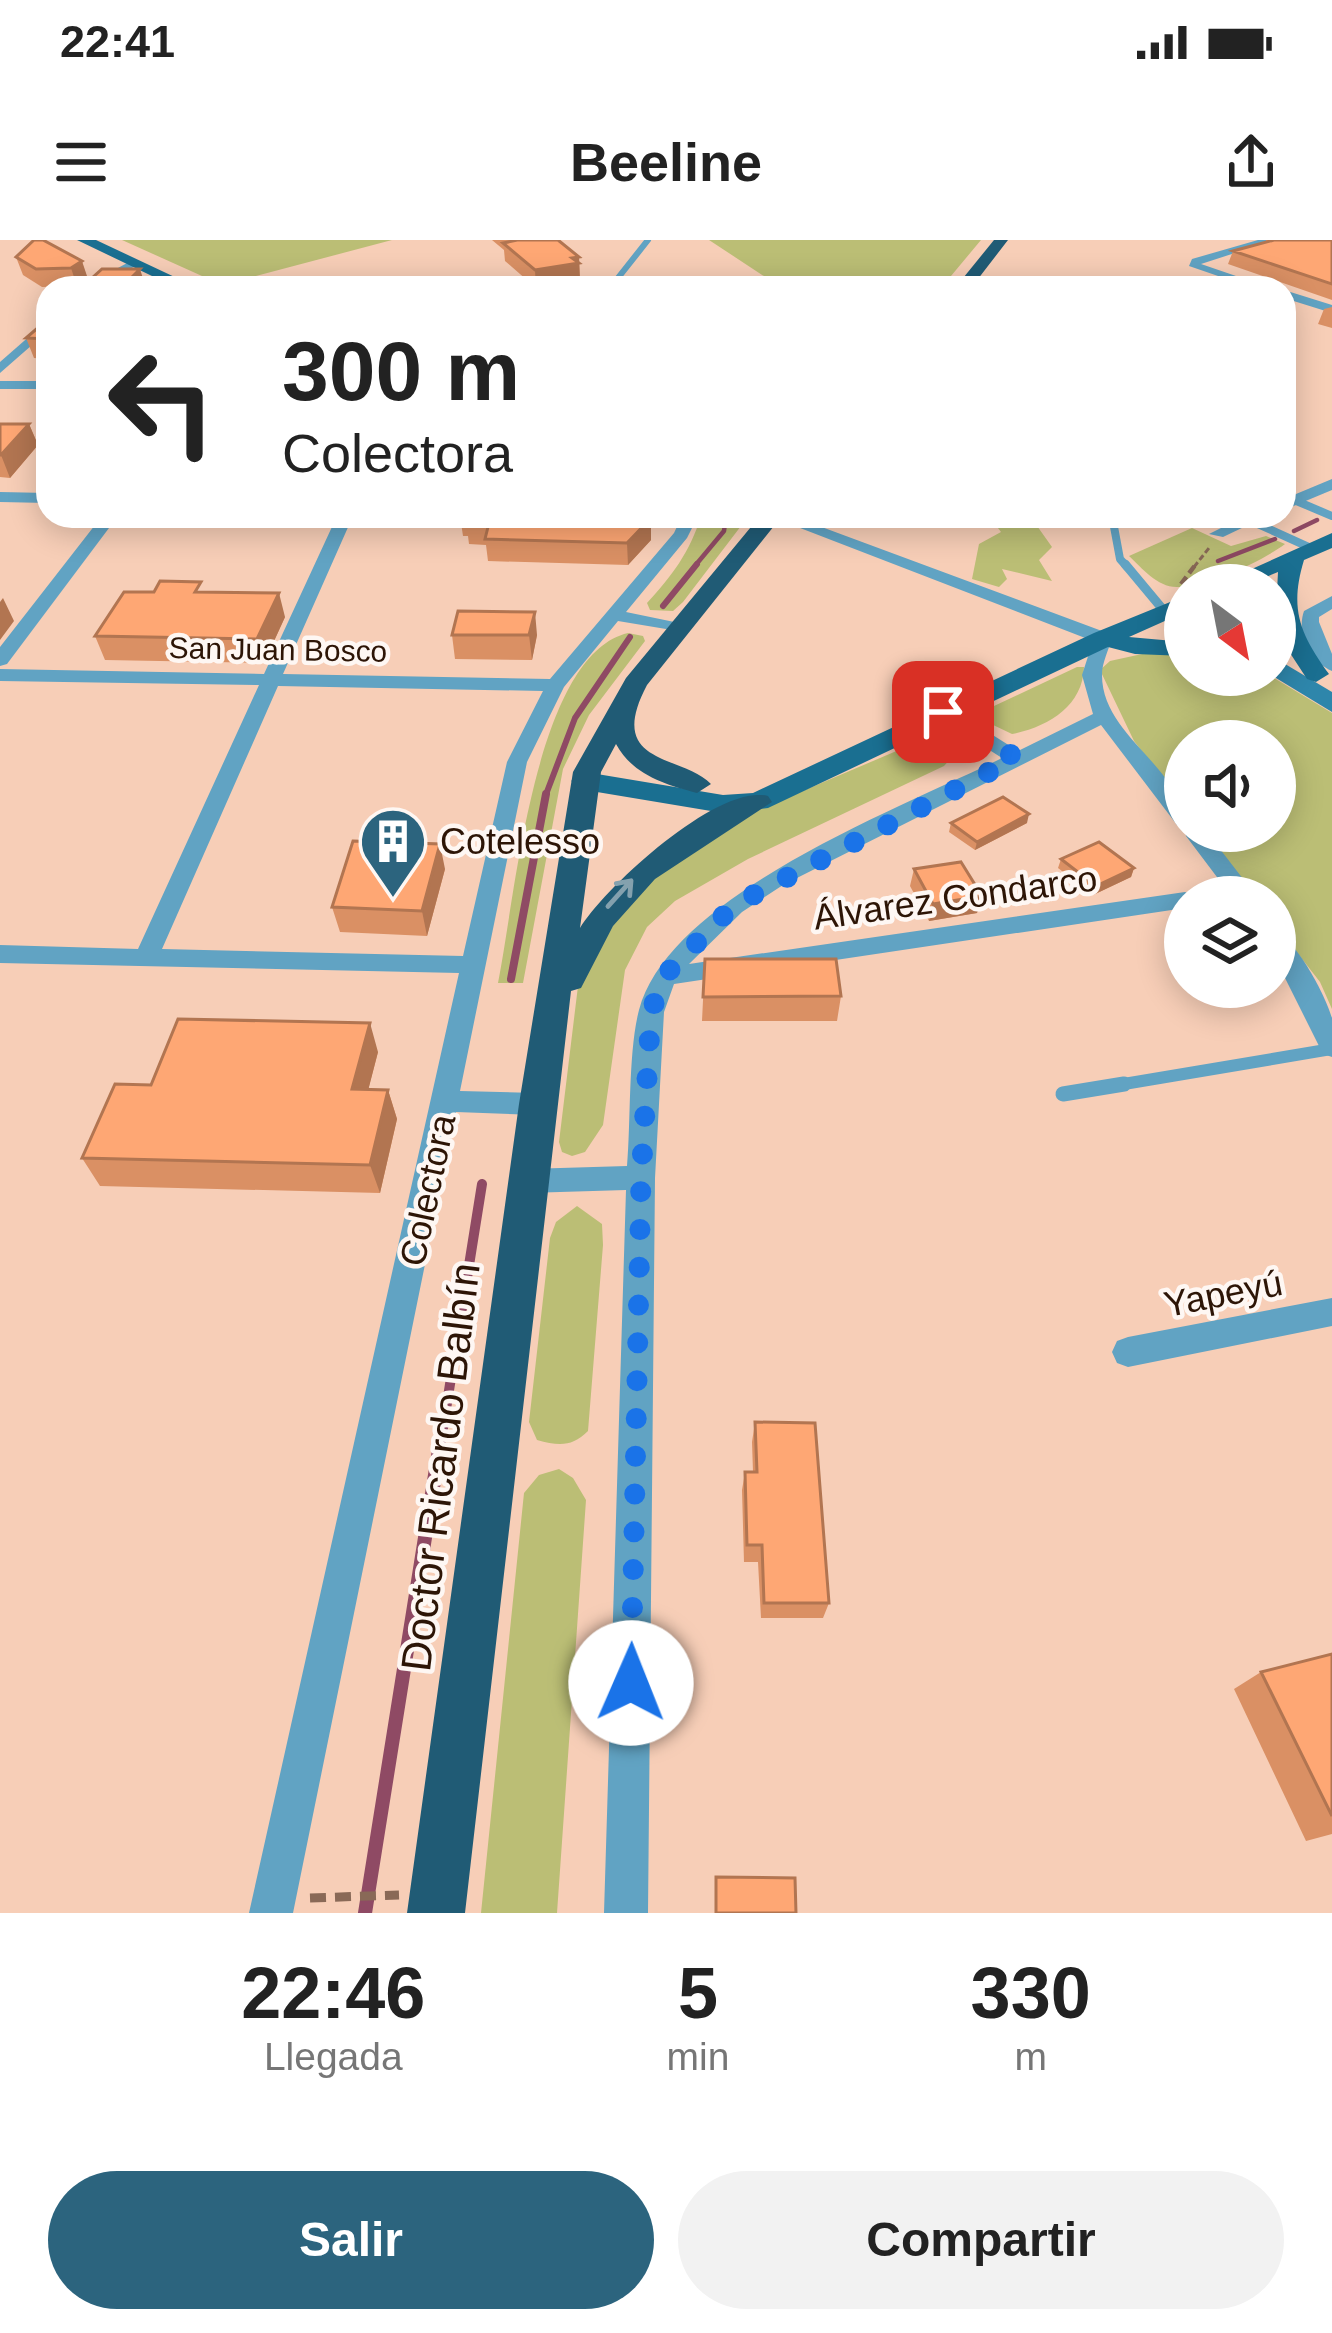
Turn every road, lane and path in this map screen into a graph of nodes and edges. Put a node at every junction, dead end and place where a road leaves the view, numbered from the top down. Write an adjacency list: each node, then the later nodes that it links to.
1 (85, 240): 5 (main road)
2 (648, 240): 8 (lane)
3 (1001, 240): 9 (highway)
4 (1270, 240): 10 (street)
5 (133, 264): 6 (street); 7 (main road)
6 (110, 276)
7 (162, 276)
8 (620, 276)
9 (972, 276)
10 (1227, 276)
11 (1296, 298): 12 (street)
12 (1332, 309)
13 (36, 335): 14 (street)
14 (0, 369)
15 (0, 385): 16 (street)
16 (36, 385)
17 (1332, 484): 20 (street)
18 (0, 497): 19 (street)
19 (36, 498)
20 (1296, 500)
21 (1296, 505): 22 (lane)
22 (1332, 516)
23 (101, 528): 42 (street)
24 (340, 528): 45 (street)
25 (684, 528): 38 (street, Colectora)
26 (764, 528): 39 (highway)
27 (806, 528): 40 (street)
28 (1114, 528): 35 (lane)
29 (1231, 528): 31 (street)
30 (1274, 528): 32 (lane)
31 (1217, 534): 33 (path)
32 (1313, 548): 34 (main road); 43 (main road)
33 (1197, 564)
34 (1276, 564)
35 (1164, 596)
36 (1332, 601): 43 (street)
37 (1164, 610): 40 (main road)
38 (610, 614): 39 (street); 46 (street, Colectora)
39 (678, 628): 48 (highway)
40 (1102, 638): 41 (main road); 49 (main road); 50 (street)
41 (1164, 648)
42 (0, 660)
43 (1304, 674): 47 (main road)
44 (0, 675): 45 (street, San Juan Bosco)
45 (272, 680): 46 (street, San Juan Bosco); 60 (street)
46 (555, 686): 61 (street, Colectora)
47 (1332, 704)
48 (621, 705): 52 (highway); 53 (highway)
49 (943, 712): 51 (street); 53 (main road); 55 (main road)
50 (1104, 716): 51 (street); 54 (street)
51 (1016, 758): 63 (street)
52 (586, 776): 53 (main road); 55 (main road); 64 (highway)
53 (698, 784)
54 (1164, 793)
55 (758, 802): 64 (highway, one-way to 55)
56 (1210, 852): 57 (street)
57 (1229, 876)
58 (1164, 903): 63 (street, Álvarez Condarco)
59 (0, 954): 60 (street)
60 (146, 957): 61 (street)
61 (476, 965): 67 (street, Colectora)
62 (1296, 969): 65 (street)
63 (664, 976): 69 (street)
64 (548, 1034): 68 (highway, Doctor Ricardo Balbín)
65 (1332, 1048): 66 (lane)
66 (1064, 1094)
67 (446, 1101): 68 (street); 75 (street, Colectora)
68 (537, 1104): 70 (highway, Doctor Ricardo Balbín)
69 (641, 1178): 70 (street); 77 (street)
70 (527, 1181): 76 (highway, Doctor Ricardo Balbín)
71 (1332, 1312): 72 (street, Yapeyú)
72 (1128, 1352)
73 (382, 1895): 74 (path)
74 (333, 1898)
75 (271, 1913)
76 (436, 1913)
77 (626, 1913)

